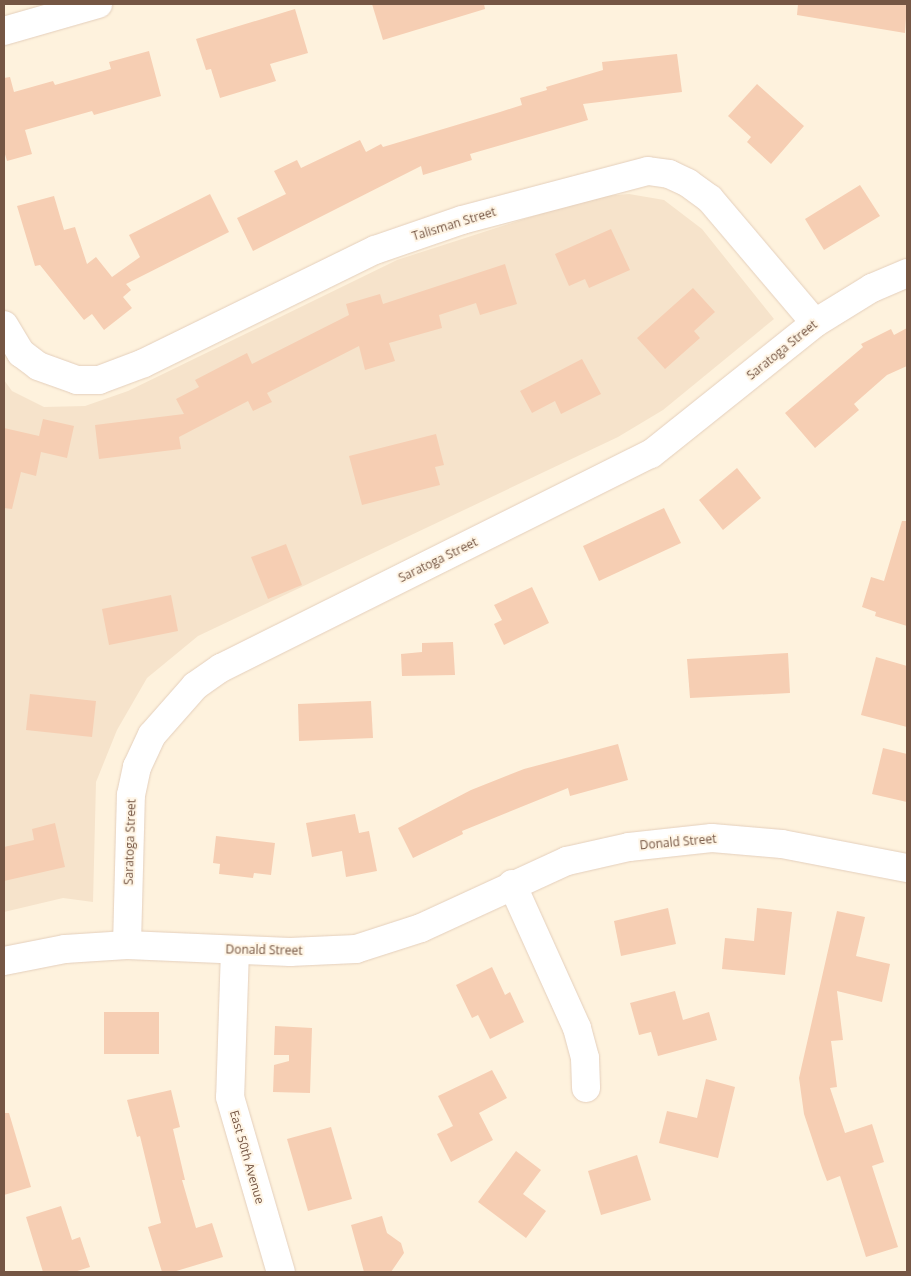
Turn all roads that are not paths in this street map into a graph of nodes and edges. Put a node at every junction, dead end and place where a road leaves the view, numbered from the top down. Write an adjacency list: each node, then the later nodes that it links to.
1 (98, 4): 2 (street)
2 (4, 31)
3 (907, 273): 4 (street, Saratoga Street)
4 (815, 323): 5 (street, Talisman Street); 8 (street, Saratoga Street)
5 (4, 325)
6 (907, 868): 7 (street, Donald Street)
7 (512, 884): 9 (street, Donald Street); 11 (street)
8 (127, 945): 9 (street, Donald Street); 10 (street, Donald Street)
9 (235, 950): 12 (street, East 50th Avenue)
10 (4, 960)
11 (586, 1088)
12 (281, 1272)

